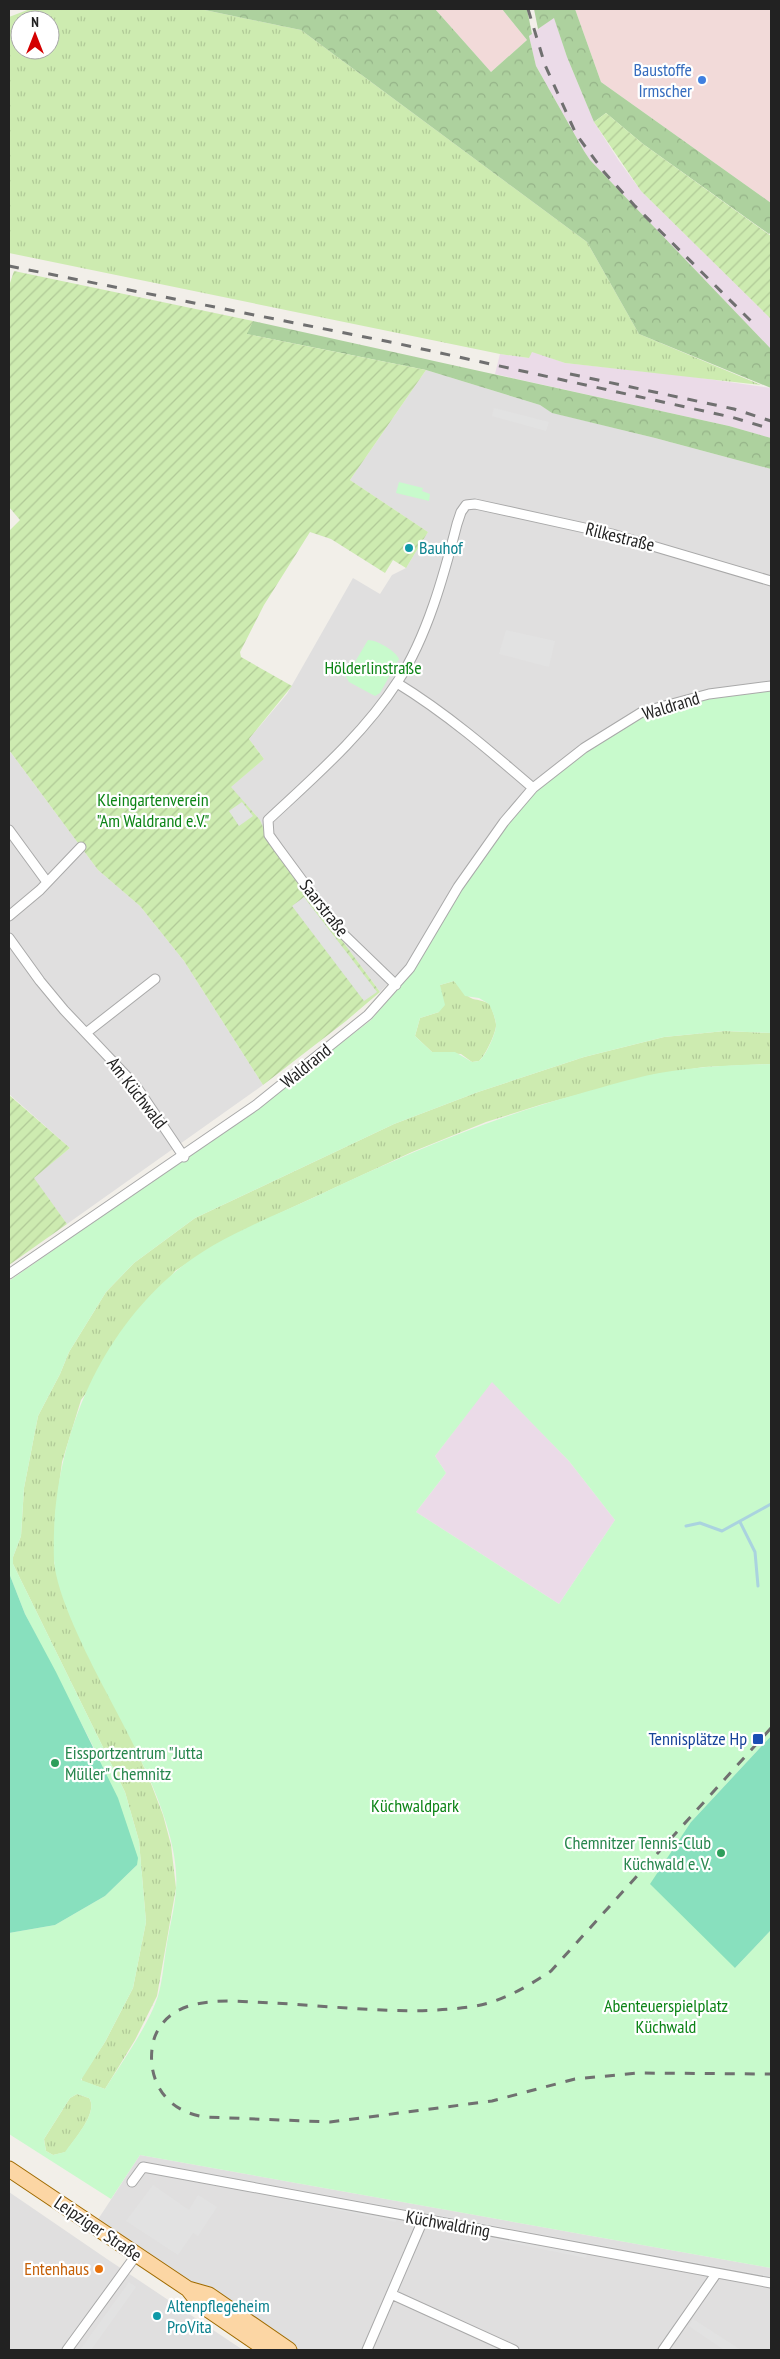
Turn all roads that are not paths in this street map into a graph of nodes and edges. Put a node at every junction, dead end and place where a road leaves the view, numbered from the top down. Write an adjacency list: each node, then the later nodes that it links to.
1 (771, 581): 2 (street, Rilkestraße)
2 (397, 682): 4 (street); 11 (street, Saarstraße)
3 (771, 686): 4 (street, Waldrand)
4 (533, 788): 11 (street, Waldrand)
5 (9, 830): 7 (street)
6 (81, 847): 7 (street)
7 (47, 882): 8 (street)
8 (9, 916)
9 (9, 938): 12 (street, Am Küchwald)
10 (155, 979): 12 (street)
11 (396, 985): 13 (street, Waldrand)
12 (86, 1033): 13 (street, Am Küchwald)
13 (184, 1157): 14 (street, Waldrand)
14 (9, 1274)
15 (9, 2169): 18 (main road, Leipziger Straße)
16 (132, 2182): 17 (street, Küchwaldring)
17 (423, 2220): 19 (street, Küchwaldring); 22 (street)
18 (137, 2254): 21 (main road, Leipziger Straße); 23 (street)
19 (716, 2274): 20 (street, Küchwaldring); 28 (street)
20 (771, 2283)
21 (188, 2289): 24 (main road, Leipziger Straße); 25 (main road, Leipziger Straße)
22 (390, 2294): 26 (street); 27 (street)
23 (67, 2350)
24 (267, 2350)
25 (289, 2350)
26 (368, 2350)
27 (514, 2350)
28 (663, 2350)

